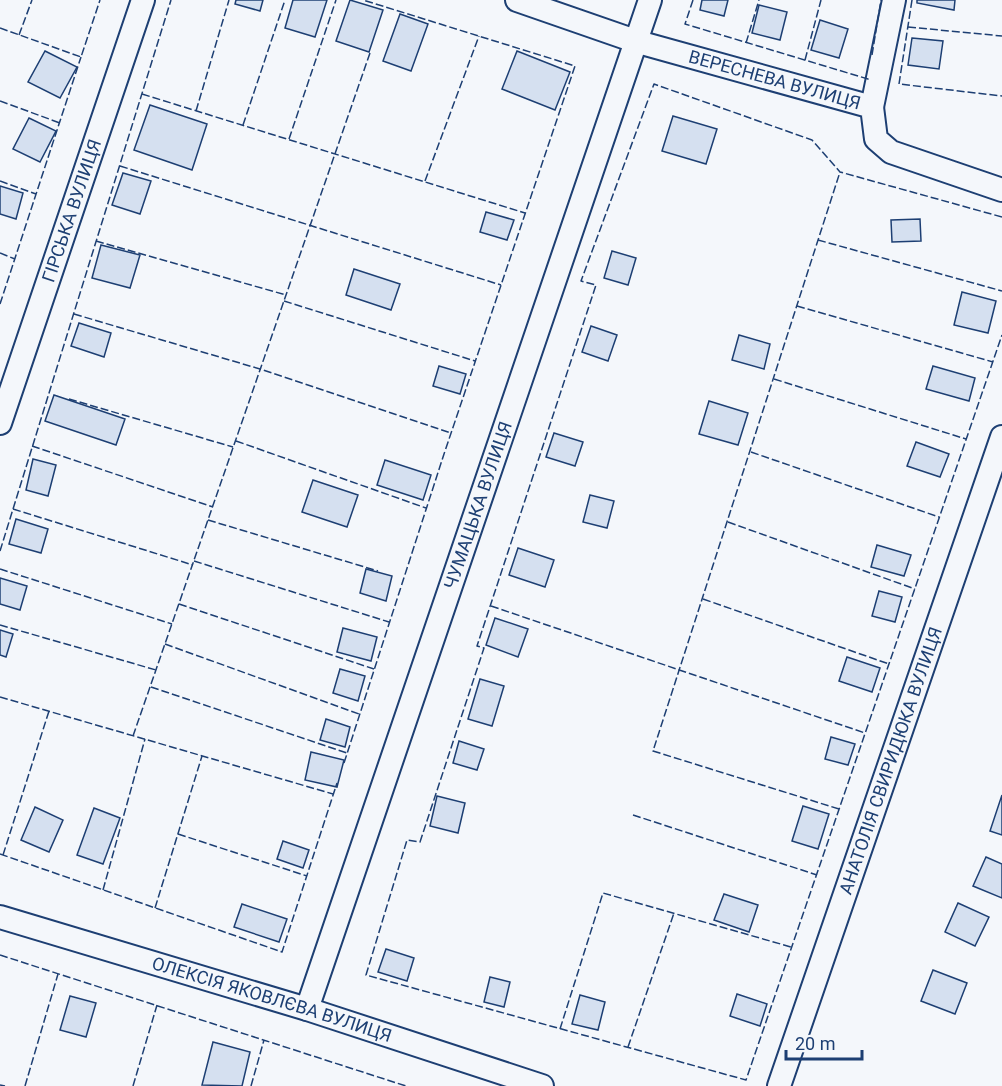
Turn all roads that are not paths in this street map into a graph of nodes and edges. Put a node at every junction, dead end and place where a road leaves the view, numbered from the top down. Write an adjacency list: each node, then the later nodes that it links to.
1 (143, 0): 8 (street, ГІРСЬКА ВУЛИЦЯ)
2 (517, 0): 5 (street, ВЕРЕСНЕВА ВУЛИЦЯ)
3 (650, 0): 5 (street, ЧУМАЦЬКА ВУЛИЦЯ)
4 (894, 0): 6 (street)
5 (638, 42): 6 (street, ВЕРЕСНЕВА ВУЛИЦЯ); 11 (street, ЧУМАЦЬКА ВУЛИЦЯ)
6 (872, 107): 7 (street, ВЕРЕСНЕВА ВУЛИЦЯ)
7 (1002, 190)
8 (0, 423)
9 (1002, 437): 13 (street, АНАТОЛІЯ СВИРИДЮКА ВУЛИЦЯ)
10 (0, 917): 11 (street, ОЛЕКСІЯ ЯКОВЛЄВА ВУЛИЦЯ)
11 (307, 1009): 12 (street, ОЛЕКСІЯ ЯКОВЛЄВА ВУЛИЦЯ)
12 (542, 1086)
13 (779, 1086)

